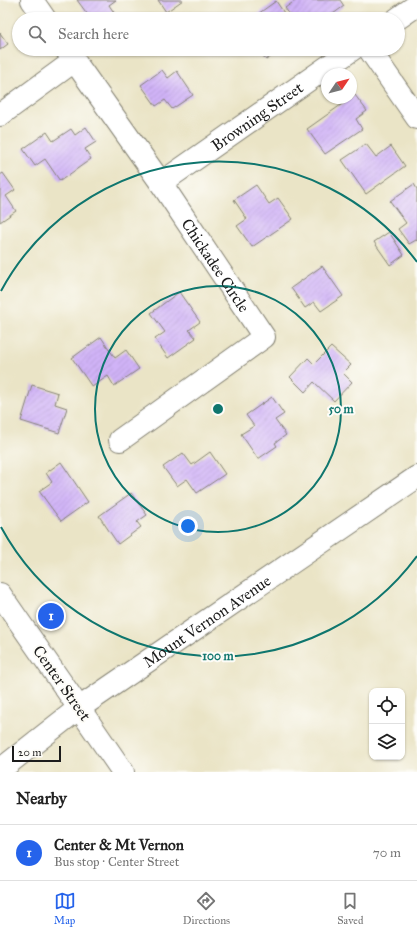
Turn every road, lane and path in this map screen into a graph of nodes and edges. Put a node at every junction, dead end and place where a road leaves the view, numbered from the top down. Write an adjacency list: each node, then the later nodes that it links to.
1 (32, 0): 3 (street)
2 (417, 5): 4 (street)
3 (40, 12)
4 (405, 13)
5 (69, 56): 9 (street)
6 (71, 56): 11 (street, Chickadee Circle)
7 (343, 56): 11 (street, Browning Street)
8 (374, 56): 10 (street)
9 (0, 115)
10 (417, 118)
11 (161, 182): 12 (street, Chickadee Circle)
12 (120, 440)
13 (417, 476): 15 (street, Mount Vernon Avenue)
14 (0, 594): 15 (street, Center Street)
15 (79, 708): 16 (street, Mount Vernon Avenue); 17 (street, Center Street)
16 (0, 770)
17 (123, 772)

